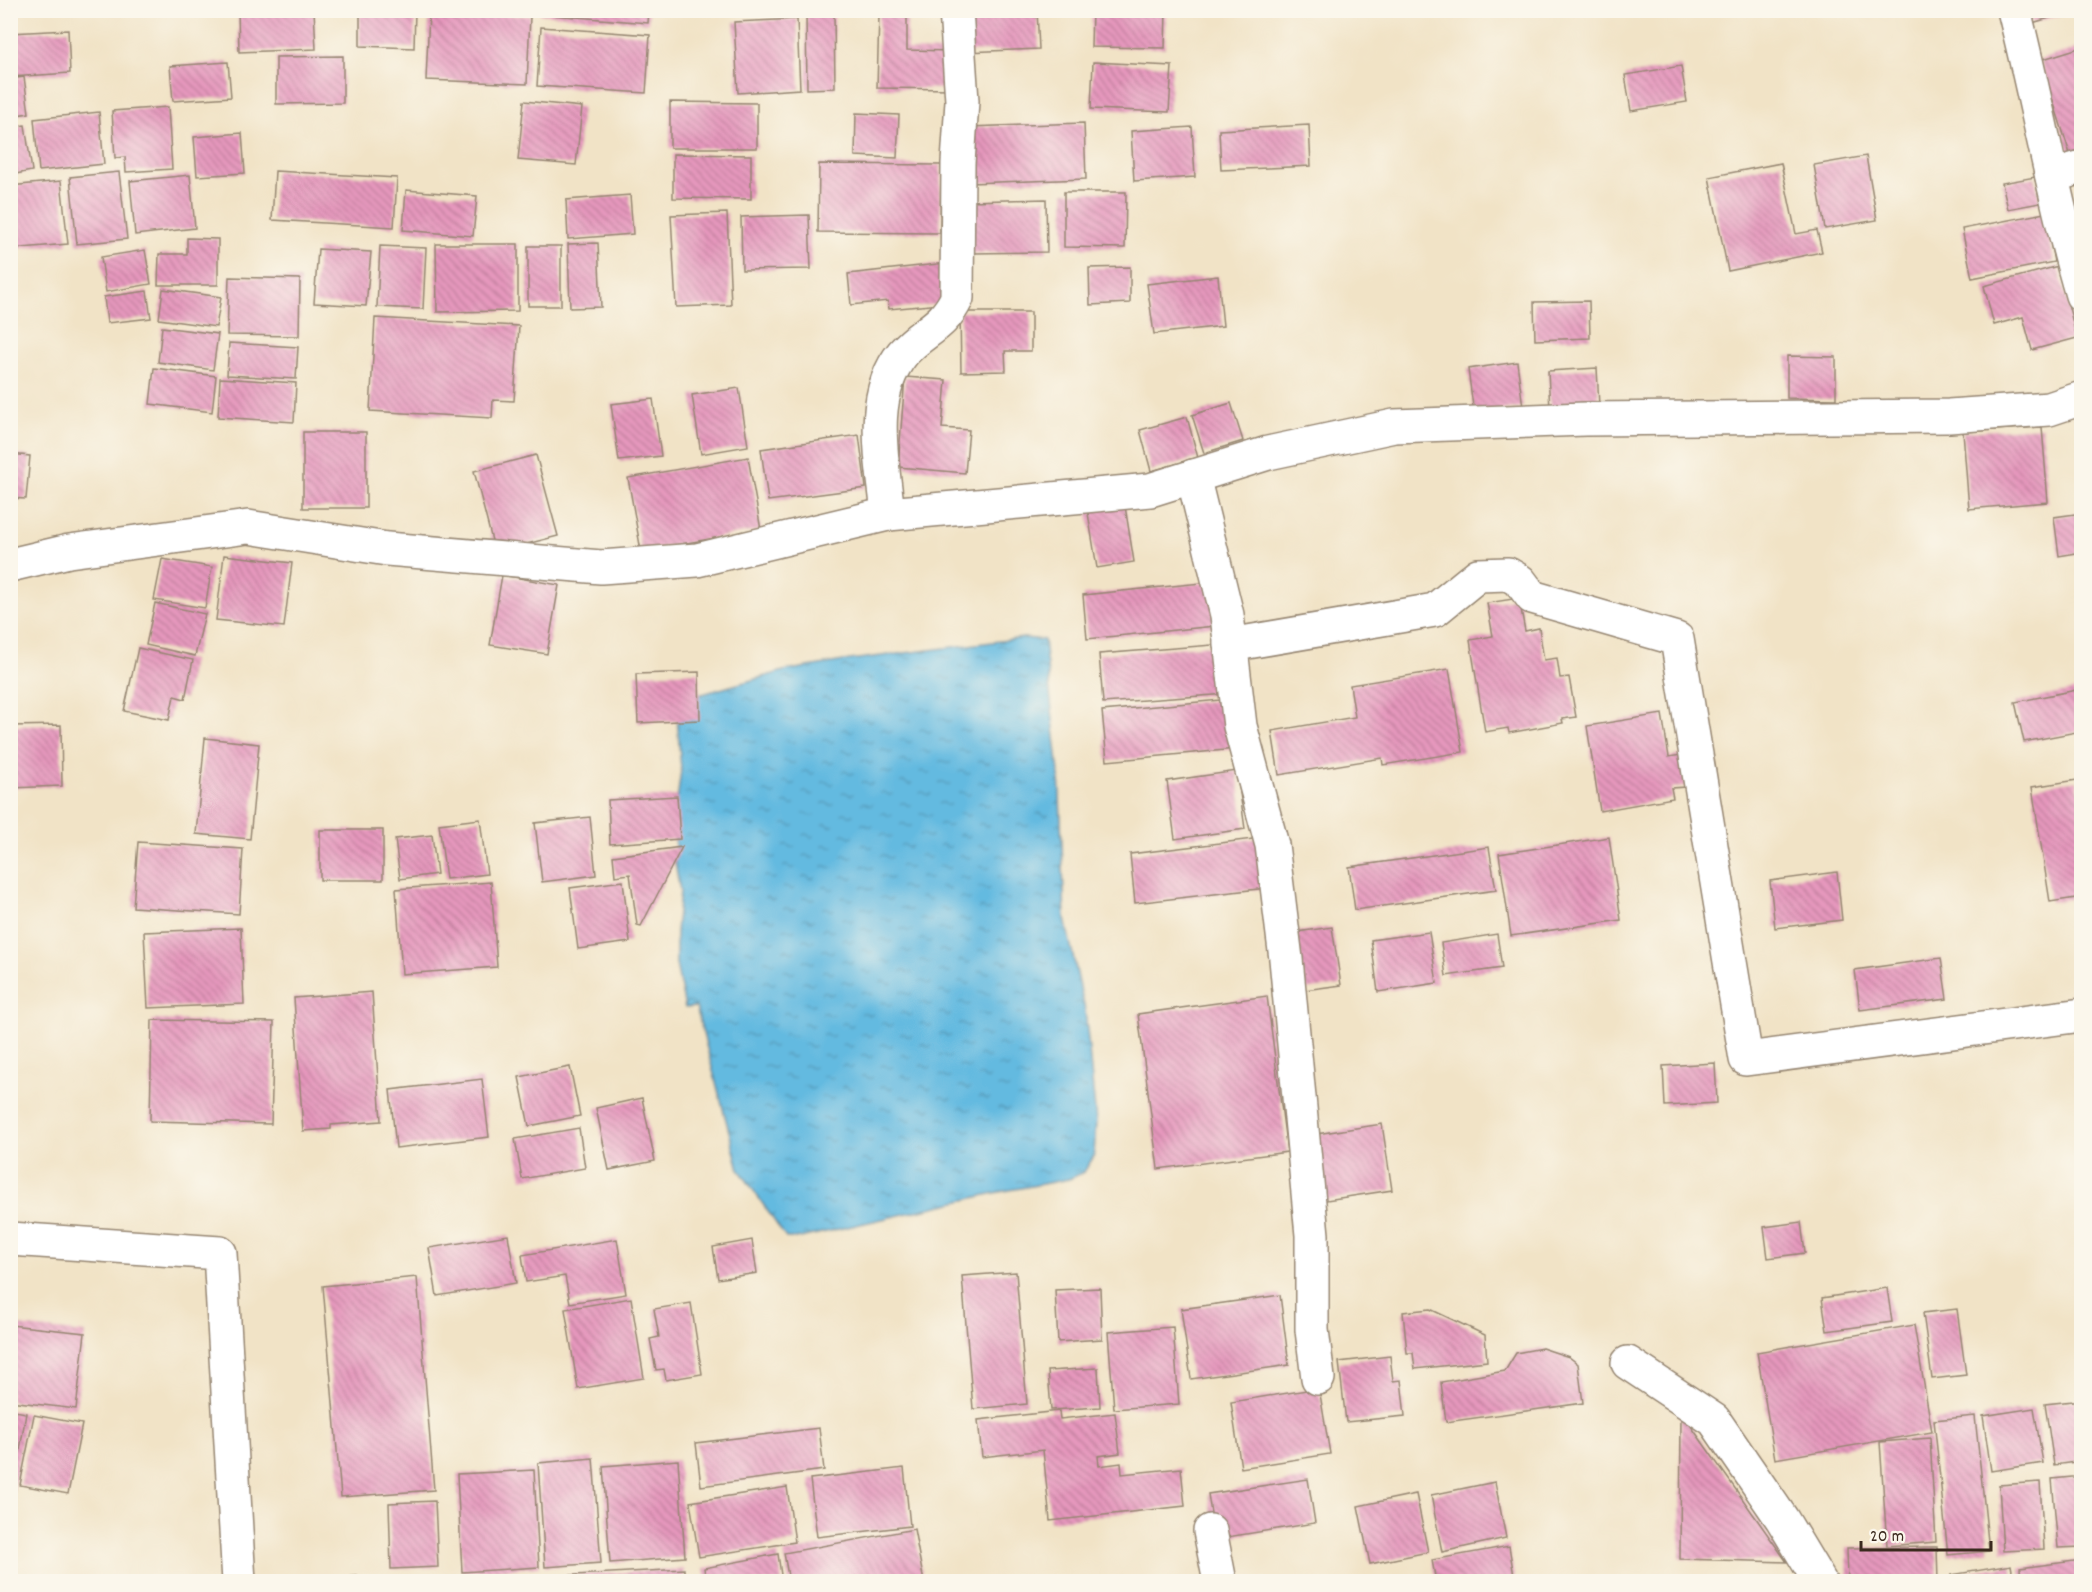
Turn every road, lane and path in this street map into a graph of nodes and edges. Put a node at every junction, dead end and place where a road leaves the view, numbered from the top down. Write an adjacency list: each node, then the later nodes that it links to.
1 (956, 10): 7 (street)
2 (2014, 10): 3 (street)
3 (2067, 172): 4 (street)
4 (2082, 295)
5 (2082, 398): 6 (street)
6 (1193, 476): 7 (street); 9 (street)
7 (888, 514): 8 (street)
8 (10, 565)
9 (1230, 645): 10 (street); 13 (street)
10 (2082, 1015)
11 (10, 1239): 15 (street)
12 (1628, 1363): 17 (street)
13 (1318, 1378)
14 (1210, 1531): 16 (street)
15 (239, 1581)
16 (1220, 1581)
17 (1820, 1581)

